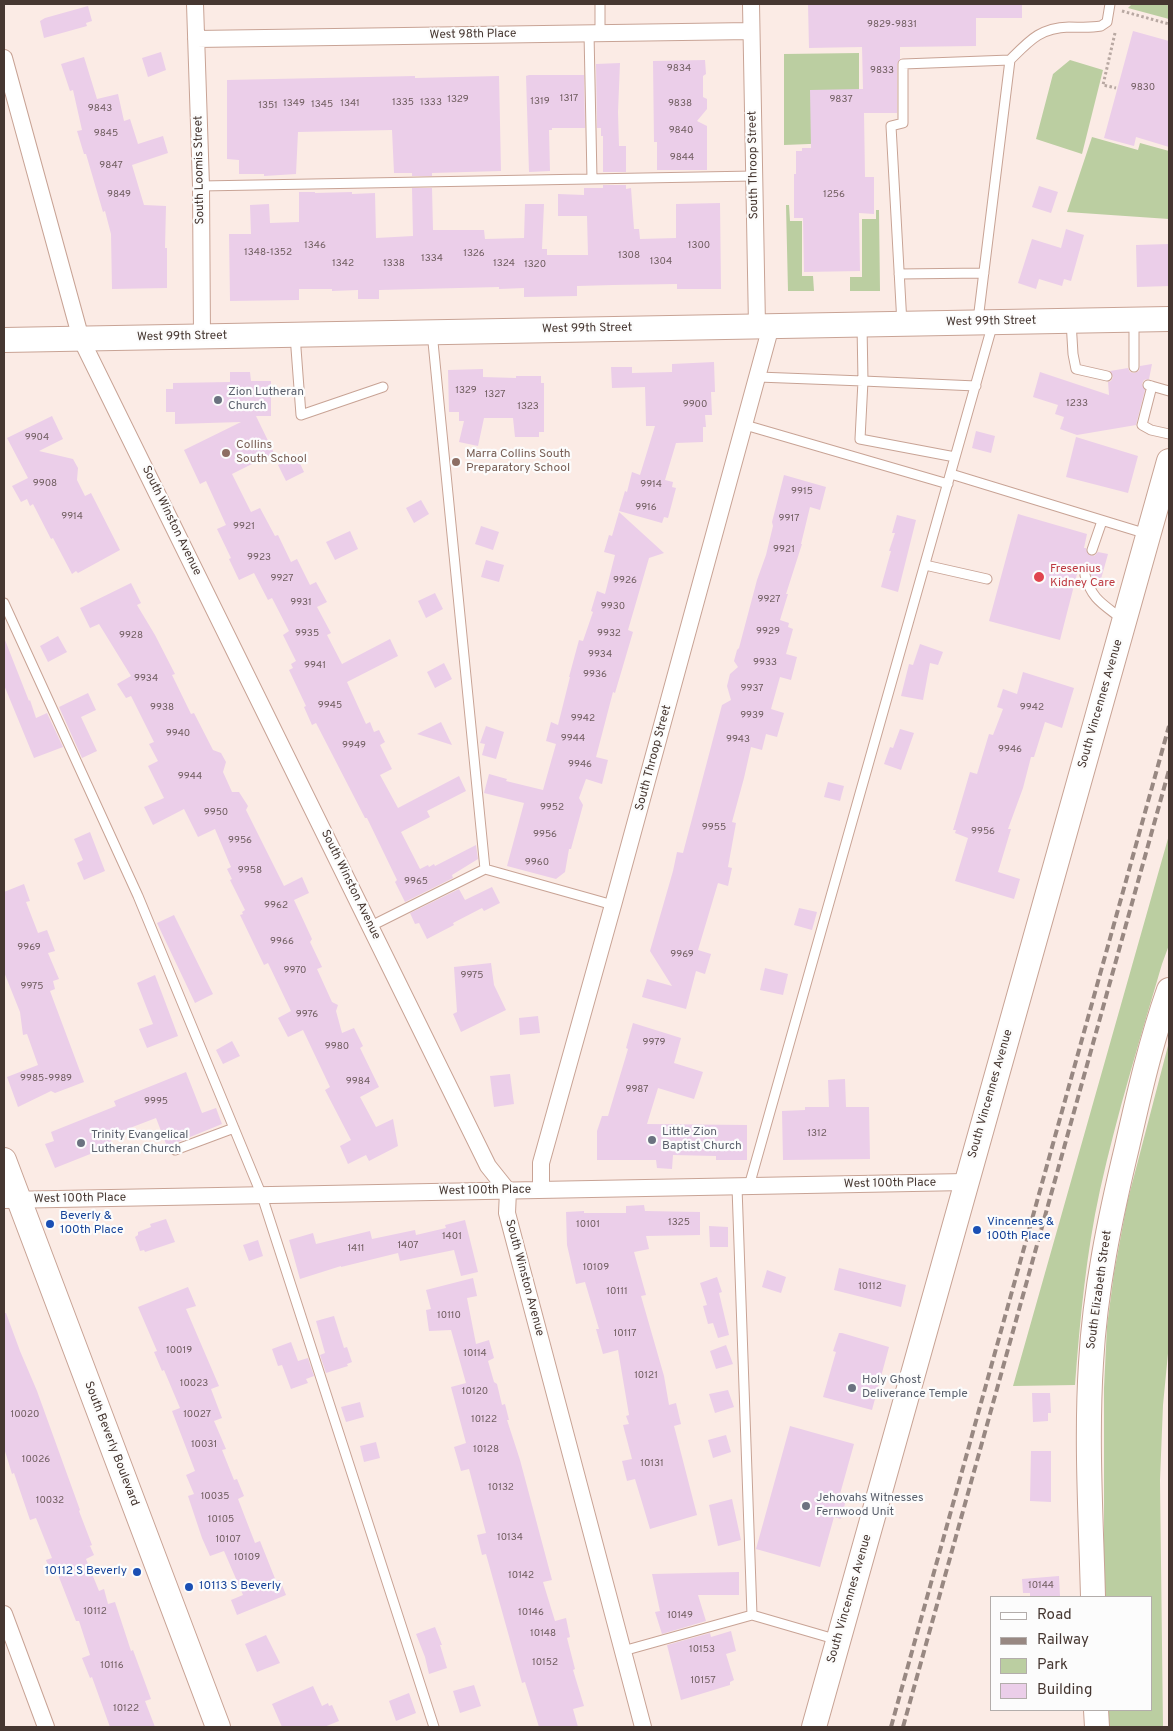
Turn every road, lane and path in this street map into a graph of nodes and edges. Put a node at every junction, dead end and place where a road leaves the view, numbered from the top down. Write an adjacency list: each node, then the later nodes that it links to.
1 (195, 4): 10 (street, South Loomis Street)
2 (600, 4): 9 (lane)
3 (750, 4): 8 (street, South Throop Street)
4 (1110, 4): 12 (lane)
5 (1120, 11): 6 (path)
6 (1169, 24)
7 (1116, 30): 13 (path)
8 (751, 31): 9 (street, West 98th Place); 14 (street, South Throop Street)
9 (595, 33): 10 (street, West 98th Place); 15 (lane)
10 (196, 39): 16 (street, South Loomis Street)
11 (4, 58): 29 (street, South Winston Avenue)
12 (1010, 60): 17 (lane); 18 (lane)
13 (1116, 88)
14 (754, 176): 15 (lane); 25 (street, South Throop Street)
15 (592, 178): 16 (lane)
16 (201, 186): 28 (street, South Loomis Street)
17 (984, 273): 18 (lane); 22 (lane)
18 (899, 274): 24 (lane)
19 (1169, 319): 20 (main road, West 99th Street)
20 (1134, 320): 21 (main road, West 99th Street); 31 (lane)
21 (1071, 321): 22 (main road, West 99th Street); 32 (lane)
22 (985, 322): 24 (main road, West 99th Street); 35 (lane)
23 (862, 324): 24 (main road, West 99th Street); 25 (main road, West 99th Street); 34 (lane)
24 (902, 324)
25 (764, 326): 26 (main road, West 99th Street); 33 (street, South Throop Street)
26 (432, 332): 27 (main road, West 99th Street); 51 (lane)
27 (295, 335): 28 (main road, West 99th Street); 36 (lane)
28 (202, 336): 29 (main road, West 99th Street)
29 (82, 338): 30 (main road, West 99th Street); 53 (street, South Winston Avenue)
30 (4, 340)
31 (1134, 367)
32 (1107, 376)
33 (758, 377): 34 (lane); 38 (street, South Throop Street)
34 (863, 381): 35 (lane); 40 (lane)
35 (976, 386): 40 (lane)
36 (383, 387)
37 (1169, 391): 39 (lane)
38 (745, 425): 42 (lane); 52 (street, South Throop Street)
39 (1169, 434)
40 (956, 457): 42 (lane)
41 (1169, 461): 44 (main road, South Vincennes Avenue)
42 (949, 479): 43 (lane); 46 (lane)
43 (1102, 521): 44 (lane); 45 (lane)
44 (1149, 535): 50 (main road, South Vincennes Avenue)
45 (1092, 550)
46 (925, 565): 48 (lane); 59 (lane)
47 (1085, 575): 50 (lane)
48 (987, 579)
49 (4, 603): 55 (lane)
50 (1125, 621): 58 (main road, South Vincennes Avenue)
51 (485, 869): 52 (lane); 53 (lane)
52 (613, 905): 60 (street, South Throop Street)
53 (371, 926): 61 (street, South Winston Avenue)
54 (1169, 990): 64 (main road, South Elizabeth Street)
55 (234, 1128): 56 (lane); 62 (lane)
56 (175, 1150)
57 (4, 1160): 63 (main road, South Beverly Boulevard)
58 (966, 1182): 59 (street, West 100th Place); 67 (main road, South Vincennes Avenue)
59 (743, 1186): 60 (street, West 100th Place); 66 (lane)
60 (541, 1190): 61 (street, West 100th Place)
61 (508, 1191): 62 (street, West 100th Place); 68 (street, South Winston Avenue)
62 (262, 1196): 63 (street, West 100th Place); 72 (lane)
63 (11, 1200): 71 (main road, South Beverly Boulevard)
64 (1093, 1596)
65 (4, 1614): 70 (street)
66 (752, 1615): 67 (lane); 68 (lane)
67 (838, 1640): 74 (main road, South Vincennes Avenue)
68 (623, 1651): 73 (street, South Winston Avenue)
69 (1096, 1711): 75 (main road)
70 (46, 1727)
71 (218, 1727)
72 (434, 1727)
73 (643, 1727)
74 (814, 1727)
75 (1097, 1727)

